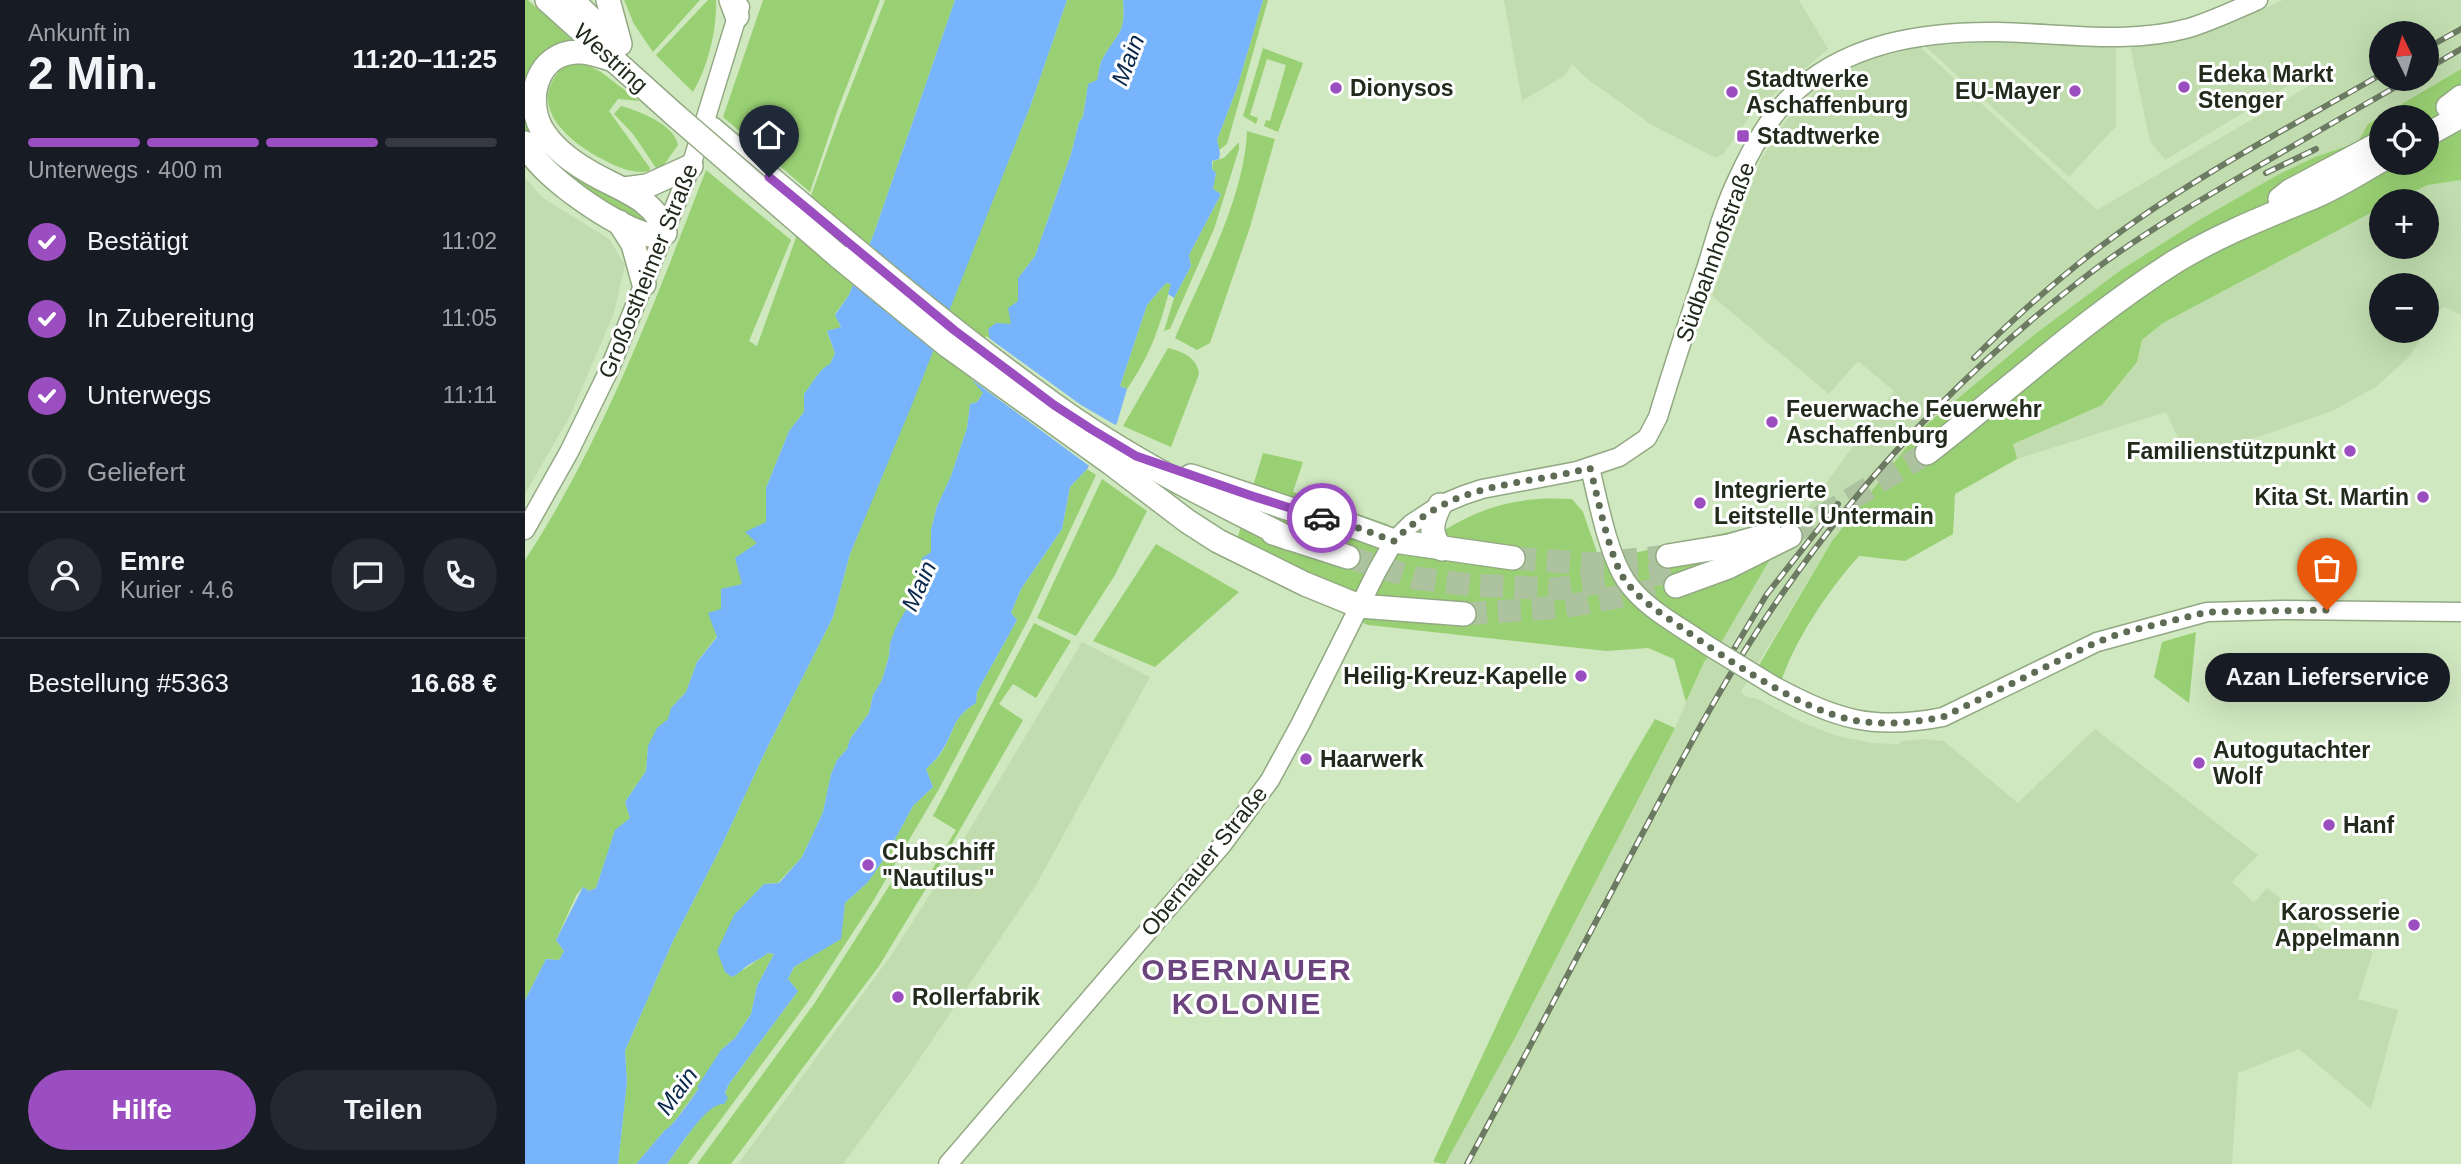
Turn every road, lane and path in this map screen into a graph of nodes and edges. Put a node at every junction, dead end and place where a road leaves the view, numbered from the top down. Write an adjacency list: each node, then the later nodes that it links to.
1 (547, 0): 6 (highway, Westring)
2 (572, 0): 6 (highway, Westring)
3 (608, 0): 6 (highway)
4 (2257, 0): 22 (street, Südbahnhofstraße)
5 (737, 5): 12 (street, Großostheimer Straße)
6 (617, 53): 7 (highway, Westring); 14 (highway)
7 (677, 108): 20 (highway); 21 (highway, bridge)
8 (2454, 111): 9 (highway)
9 (2439, 124)
10 (525, 143): 16 (highway)
11 (2369, 149): 15 (highway)
12 (691, 166): 14 (highway); 17 (street, Großostheimer Straße)
13 (2369, 167): 15 (highway)
14 (624, 189): 17 (highway)
15 (2256, 219): 19 (highway)
16 (619, 222): 17 (highway); 18 (highway)
17 (666, 233): 18 (street, Großostheimer Straße)
18 (645, 284): 24 (street, Großostheimer Straße)
19 (1927, 453)
20 (1136, 456): 26 (highway); 27 (highway)
21 (1112, 464): 27 (highway); 32 (highway)
22 (1590, 468): 23 (street, Südbahnhofstraße); 33 (street, bridge)
23 (1440, 505): 26 (street, Südbahnhofstraße); 28 (highway)
24 (525, 530)
25 (1789, 533): 31 (highway)
26 (1405, 537): 28 (highway); 32 (street, Obernauer Straße)
27 (1288, 538): 29 (highway)
28 (1442, 550): 30 (highway)
29 (1348, 557)
30 (1513, 558)
31 (1672, 571)
32 (1359, 606): 34 (highway); 35 (street, Obernauer Straße)
33 (2461, 612)
34 (1464, 614)
35 (948, 1164)

